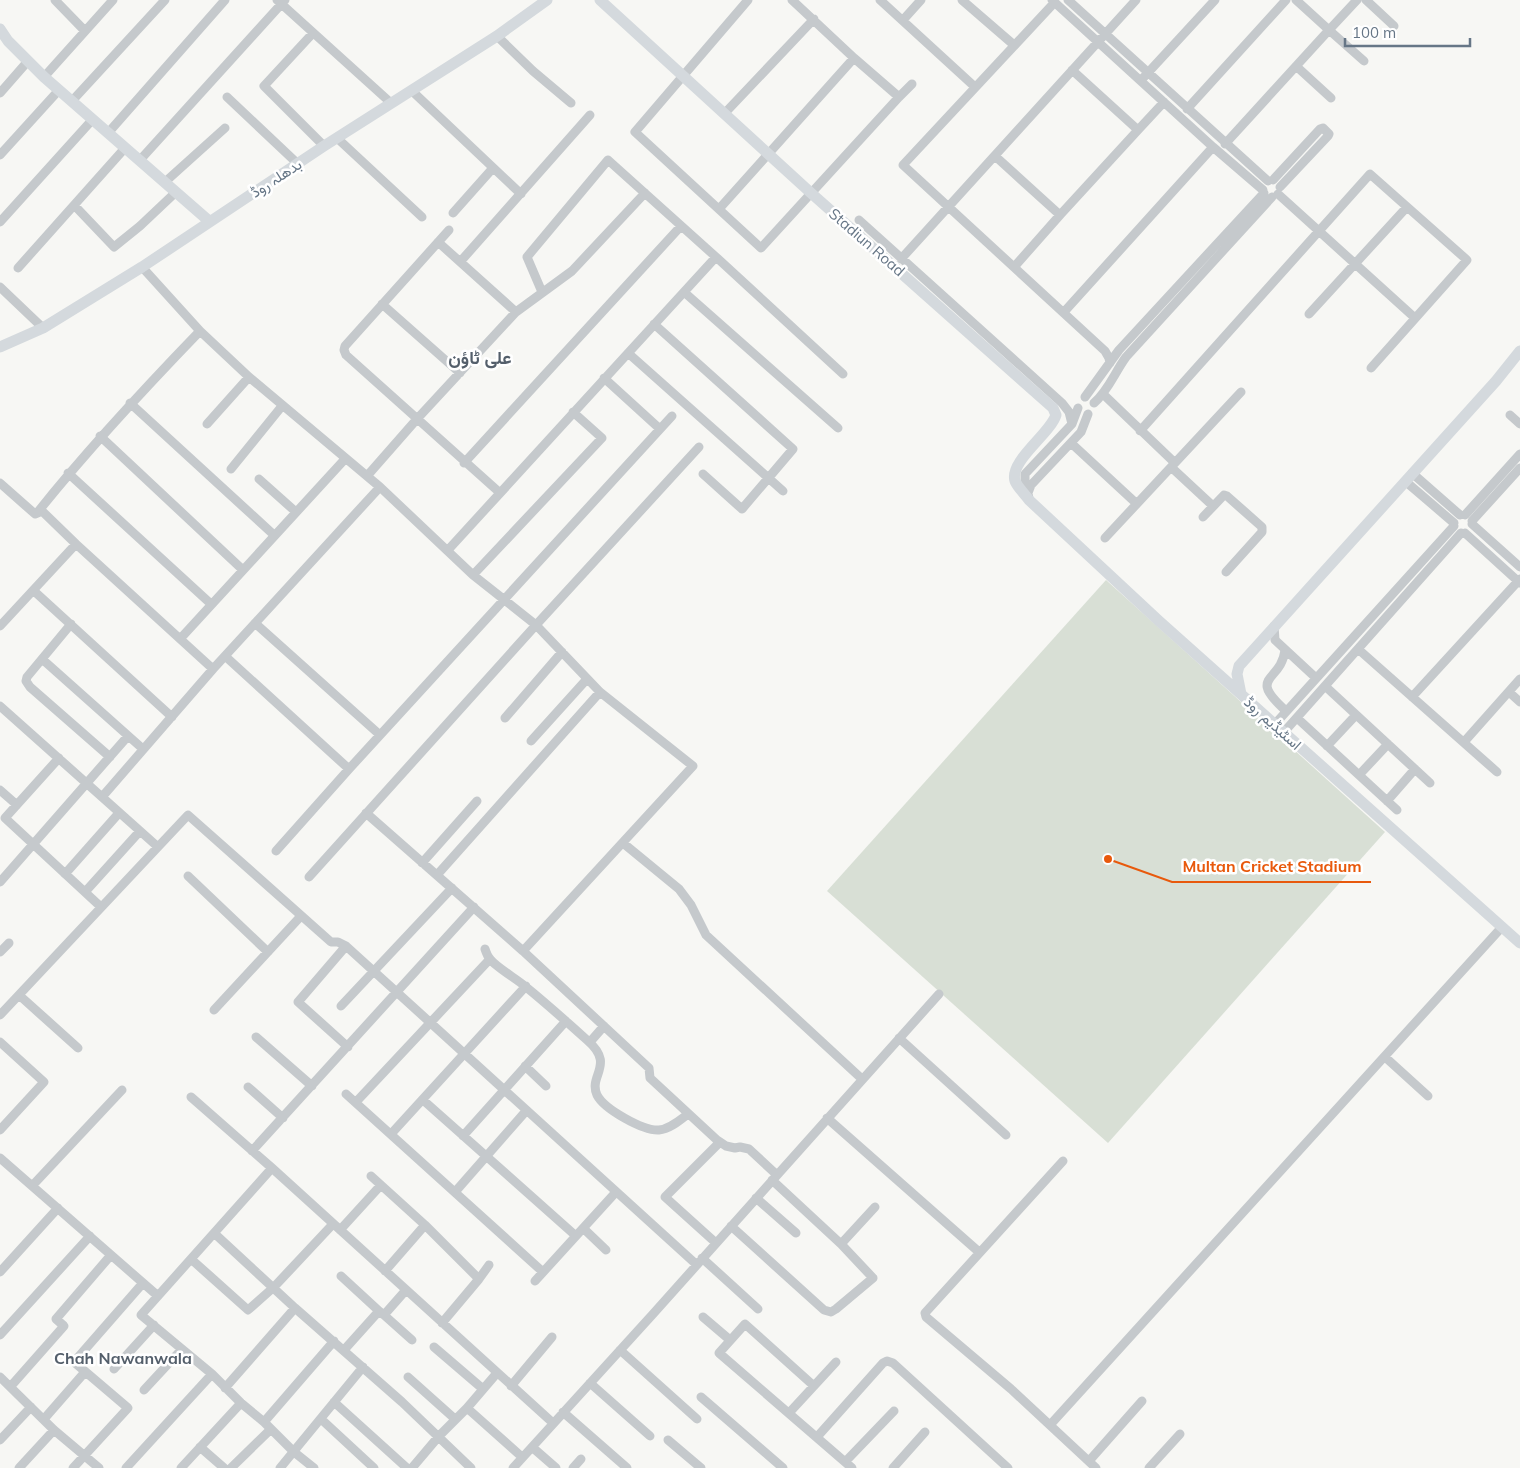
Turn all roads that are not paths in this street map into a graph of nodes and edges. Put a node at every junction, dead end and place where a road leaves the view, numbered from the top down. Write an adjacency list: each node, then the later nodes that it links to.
1 (55, 0): 26 (street)
2 (113, 0): 26 (street)
3 (165, 0): 49 (street)
4 (225, 0): 59 (street)
5 (547, 0): 29 (main road, بدھلہ روڈ)
6 (600, 0): 38 (main road, Stadiun Road)
7 (748, 0): 38 (street)
8 (792, 0): 21 (street)
9 (880, 0): 22 (street)
10 (921, 0): 22 (street)
11 (962, 0): 31 (street)
12 (1068, 0): 28 (street)
13 (1136, 0): 28 (street)
14 (1215, 0): 37 (street)
15 (1286, 0): 53 (street)
16 (1296, 0): 25 (street)
17 (1357, 0): 25 (street)
18 (1366, 0): 23 (street)
19 (281, 1): 27 (street); 68 (street)
20 (1053, 1): 30 (street); 31 (street)
21 (814, 19): 32 (street); 54 (street)
22 (903, 20): 42 (street)
23 (1394, 26)
24 (0, 28): 33 (main road)
25 (1329, 30): 34 (street); 35 (street)
26 (85, 31): 39 (street)
27 (313, 33): 51 (street); 62 (street)
28 (1105, 34): 30 (street); 37 (street)
29 (497, 36): 44 (main road, بدھلہ روڈ); 52 (street)
30 (1097, 42): 36 (street); 40 (street)
31 (1014, 45): 42 (street)
32 (854, 58): 47 (street); 66 (street)
33 (28, 61): 39 (main road); 45 (street)
34 (1364, 61)
35 (1296, 66): 48 (street); 61 (street)
36 (1072, 70): 58 (street); 67 (street)
37 (1148, 73): 40 (street); 53 (street)
38 (682, 76): 54 (main road, Stadiun Road); 80 (street)
39 (44, 77): 43 (main road)
40 (1140, 81): 50 (street)
41 (912, 84): 47 (street)
42 (975, 87): 78 (street)
43 (59, 90): 49 (main road); 65 (street)
44 (411, 90): 51 (main road, بدھلہ روڈ); 70 (street)
45 (0, 93)
46 (227, 97): 69 (street)
47 (899, 97): 74 (street)
48 (1330, 98)
49 (72, 101): 56 (main road)
50 (1164, 102): 58 (street); 63 (street)
51 (391, 103): 60 (main road, بدھلہ روڈ)
52 (571, 103)
53 (1188, 110): 61 (street)
54 (724, 114): 66 (main road, Stadiun Road)
55 (590, 115): 75 (street)
56 (93, 119): 59 (main road); 86 (street)
57 (224, 128): 71 (street)
58 (1138, 130): 82 (street)
59 (108, 133): 64 (main road)
60 (337, 138): 62 (main road, بدھلہ روڈ); 83 (street)
61 (1225, 144): 72 (street)
62 (324, 146): 69 (main road, بدھلہ روڈ)
63 (1212, 147): 72 (street); 103 (street)
64 (125, 148): 68 (main road); 77 (street)
65 (0, 154)
66 (768, 154): 74 (main road, Stadiun Road); 80 (street)
67 (995, 156): 78 (street); 82 (street)
68 (140, 160): 71 (main road)
69 (298, 164): 85 (main road, بدھلہ روڈ)
70 (494, 168): 75 (street); 81 (street)
71 (165, 182): 73 (main road)
72 (1271, 189): 72 (street); 89 (street); 112 (street); 119 (street)
73 (176, 192): 77 (street); 85 (main road)
74 (811, 193): 80 (street); 155 (main road, Stadiun Road)
75 (521, 194): 93 (street)
76 (645, 194): 87 (street); 99 (street); 99 (street)
77 (74, 205): 97 (street)
78 (949, 206): 92 (street); 95 (street)
79 (1406, 207): 89 (street); 94 (street); 105 (street)
80 (719, 209)
81 (452, 213)
82 (1060, 215): 95 (street)
83 (422, 217)
84 (859, 220): 92 (street)
85 (209, 221): 96 (main road, بدھلہ روڈ)
86 (0, 222)
87 (681, 226): 91 (street); 141 (street)
88 (449, 230): 90 (street)
89 (1319, 231): 94 (street); 135 (street)
90 (438, 242): 93 (street); 101 (street)
91 (716, 257): 100 (street); 115 (street)
92 (901, 259): 131 (street)
93 (460, 262): 102 (street)
94 (1355, 264): 104 (street); 105 (street)
95 (1015, 266): 103 (street)
96 (142, 267): 107 (main road, بدھلہ روڈ); 108 (street)
97 (18, 268)
98 (0, 287): 107 (street)
99 (542, 292): 102 (street)
100 (684, 292): 106 (street); 133 (street)
101 (382, 304): 114 (street); 129 (street)
102 (516, 312): 114 (street)
103 (1064, 312): 112 (street)
104 (1309, 314)
105 (1415, 318): 113 (street)
106 (654, 324): 111 (street); 149 (street)
107 (43, 328): 109 (main road, بدھلہ روڈ)
108 (200, 331): 116 (street); 121 (street)
109 (1, 345)
110 (1520, 351): 148 (main road)
111 (628, 353): 117 (street); 149 (street)
112 (1110, 363): 120 (street)
113 (1371, 368)
114 (460, 373): 129 (street)
115 (843, 374)
116 (249, 377): 123 (street); 130 (street)
117 (604, 378): 125 (street); 134 (street)
118 (1240, 392): 142 (street)
119 (1103, 394): 122 (street); 135 (street)
120 (1085, 397): 122 (street); 124 (street)
121 (130, 403): 136 (street); 163 (street)
122 (1094, 404): 126 (street)
123 (282, 406): 140 (street); 144 (street)
124 (1078, 408): 126 (street); 131 (street)
125 (573, 412): 154 (street); 170 (street)
126 (1088, 414): 137 (street)
127 (1510, 415): 132 (street)
128 (672, 416): 134 (street)
129 (417, 419): 141 (street); 147 (street)
130 (207, 424)
131 (1072, 424): 155 (street)
132 (1520, 424)
133 (838, 428)
134 (660, 429): 173 (street)
135 (1140, 431): 142 (street)
136 (100, 436): 145 (street); 168 (street)
137 (1071, 443): 155 (street); 156 (street)
138 (699, 447): 177 (street)
139 (1520, 454): 161 (street)
140 (345, 459): 147 (street); 158 (street)
141 (464, 463): 154 (street)
142 (1173, 465): 156 (street); 157 (street)
143 (1520, 468): 161 (street)
144 (231, 469)
145 (68, 473): 159 (street); 174 (street)
146 (703, 474): 149 (street)
147 (366, 476): 152 (street)
148 (1409, 477): 161 (street); 162 (street); 179 (main road)
149 (768, 478): 153 (street)
150 (259, 479): 158 (street)
151 (0, 483): 159 (street)
152 (380, 487): 166 (street); 175 (street)
153 (783, 491)
154 (499, 492): 166 (street)
155 (1029, 497): 193 (main road, اسٹیڈیم روڈ)
156 (1136, 504): 164 (street)
157 (1213, 506): 160 (street); 169 (street)
158 (296, 512): 163 (street)
159 (35, 514): 165 (street)
160 (1203, 517)
161 (1468, 519): 162 (street); 162 (street); 167 (street)
162 (1458, 529): 171 (street); 181 (street); 187 (street)
163 (274, 535): 168 (street)
164 (1105, 538)
165 (76, 544): 172 (street); 180 (street)
166 (448, 550): 170 (street)
167 (1520, 567)
168 (243, 570): 174 (street)
169 (1226, 572)
170 (473, 574): 173 (street)
171 (1519, 581): 194 (street)
172 (34, 591): 176 (street); 178 (street)
173 (504, 599): 177 (street); 205 (street)
174 (211, 604): 180 (street)
175 (255, 623): 184 (street); 205 (street)
176 (71, 624): 185 (street); 199 (street)
177 (536, 625): 183 (street); 226 (street)
178 (0, 626)
179 (1274, 626): 182 (street); 193 (main road)
180 (180, 639): 186 (street)
181 (1358, 649): 190 (street); 194 (street)
182 (1285, 650): 187 (street); 197 (street)
183 (562, 652): 188 (street); 200 (street)
184 (225, 656): 186 (street); 213 (street)
185 (42, 659): 204 (street); 211 (street)
186 (213, 669): 199 (street)
187 (1316, 678): 197 (street)
188 (588, 679): 191 (street); 206 (street)
189 (1520, 679): 192 (street)
190 (1325, 686): 198 (street); 201 (street)
191 (600, 692): 228 (street); 234 (street)
192 (1509, 692): 195 (street); 207 (street)
193 (1241, 694): 202 (main road, اسٹیڈیم روڈ)
194 (1412, 697): 207 (street)
195 (1520, 702)
196 (0, 706): 212 (street)
197 (1286, 711): 202 (street)
198 (1356, 715): 208 (street); 209 (street)
199 (172, 717): 210 (street)
200 (505, 718)
201 (1297, 718): 203 (street); 209 (street)
202 (1275, 724): 203 (main road, اسٹیڈیم روڈ)
203 (1284, 732): 243 (main road, اسٹیڈیم روڈ)
204 (128, 736): 210 (street); 211 (street)
205 (380, 736): 213 (street)
206 (531, 741)
207 (1464, 742): 215 (street)
208 (1388, 744): 214 (street); 216 (street)
209 (1327, 746): 216 (street)
210 (143, 749): 220 (street)
211 (110, 757): 217 (street)
212 (58, 758): 217 (street); 223 (street)
213 (349, 769): 231 (street)
214 (1415, 770): 218 (street); 221 (street)
215 (1497, 772)
216 (1359, 775): 221 (street)
217 (86, 783): 220 (street); 229 (street)
218 (1430, 783)
219 (0, 790): 223 (street)
220 (102, 797): 225 (street)
221 (1387, 800): 224 (street)
222 (477, 801): 232 (street)
223 (17, 805): 229 (street)
224 (1396, 810)
225 (119, 813): 227 (street); 233 (street)
226 (366, 813): 232 (street); 236 (street)
227 (140, 832): 230 (street); 239 (street)
228 (623, 843): 248 (street); 272 (street)
229 (33, 844): 233 (street); 237 (street)
230 (158, 847): 240 (street); 242 (street)
231 (276, 852)
232 (422, 863): 234 (street)
233 (65, 874): 239 (street)
234 (437, 875): 238 (street)
235 (188, 876): 250 (street)
236 (309, 877)
237 (1, 878)
238 (452, 888): 241 (street); 252 (street)
239 (85, 892): 240 (street)
240 (101, 907): 256 (street)
241 (474, 907): 248 (street); 254 (street)
242 (301, 916): 246 (street); 250 (street)
243 (1502, 927): 245 (main road, اسٹیڈیم روڈ); 270 (street)
244 (9, 943): 249 (street)
245 (1520, 943)
246 (346, 946): 252 (street); 267 (street)
247 (485, 949): 251 (street)
248 (523, 951): 262 (street)
249 (0, 952)
250 (268, 952): 258 (street)
251 (490, 959): 253 (street); 261 (street)
252 (373, 970): 254 (street); 257 (street)
253 (526, 986): 260 (street); 269 (street)
254 (397, 993): 261 (street); 267 (street)
255 (939, 994): 264 (street)
256 (19, 995): 259 (street); 268 (street)
257 (340, 1006)
258 (214, 1010)
259 (0, 1015)
260 (566, 1021): 266 (street); 271 (street)
261 (430, 1024): 269 (street); 282 (street)
262 (604, 1026): 266 (street); 284 (street)
263 (256, 1037): 273 (street)
264 (899, 1038): 272 (street); 289 (street)
265 (0, 1042): 287 (street)
266 (590, 1042): 284 (street)
267 (348, 1047): 273 (street)
268 (78, 1048)
269 (464, 1055): 277 (street); 281 (street)
270 (1385, 1057): 279 (street); 378 (street)
271 (525, 1066): 274 (street); 277 (street)
272 (862, 1079): 286 (street)
273 (312, 1086): 285 (street)
274 (546, 1086)
275 (248, 1087): 285 (street)
276 (122, 1090): 300 (street)
277 (504, 1090): 283 (street); 290 (street)
278 (346, 1094): 282 (street)
279 (1428, 1096)
280 (191, 1097): 292 (street)
281 (423, 1100): 288 (street); 290 (street)
282 (356, 1102): 288 (street)
283 (526, 1111): 293 (street); 302 (street)
284 (688, 1114): 291 (street)
285 (283, 1118): 292 (street)
286 (827, 1118): 298 (street); 318 (street)
287 (0, 1130)
288 (391, 1134): 301 (street)
289 (1006, 1135)
290 (463, 1136): 293 (street)
291 (720, 1142): 298 (street); 315 (street)
292 (252, 1151): 296 (street)
293 (486, 1156): 301 (street); 314 (street)
294 (0, 1158): 300 (street)
295 (1063, 1161): 318 (street)
296 (272, 1168): 306 (street); 311 (street)
297 (371, 1176): 299 (street)
298 (774, 1178): 303 (street); 316 (street)
299 (381, 1185): 307 (street); 310 (street)
300 (32, 1186): 305 (street)
301 (455, 1192): 325 (street)
302 (616, 1192): 309 (street); 321 (street)
303 (756, 1198): 308 (street); 312 (street)
304 (875, 1207): 316 (street)
305 (58, 1208): 313 (street); 324 (street)
306 (333, 1224): 310 (street); 330 (street)
307 (425, 1225): 323 (street); 327 (street)
308 (731, 1226): 315 (street); 316 (street)
309 (583, 1228): 314 (street); 317 (street)
310 (340, 1230): 323 (street)
311 (214, 1234): 320 (street); 330 (street)
312 (796, 1234)
313 (90, 1236): 319 (street); 339 (street)
314 (576, 1236): 325 (street)
315 (716, 1243): 321 (street)
316 (841, 1244)
317 (606, 1250)
318 (979, 1252): 378 (street)
319 (111, 1255): 329 (street); 357 (street)
320 (191, 1259): 330 (street); 332 (street)
321 (699, 1261): 334 (street); 347 (street)
322 (489, 1265): 327 (street)
323 (385, 1271): 331 (street)
324 (0, 1272)
325 (543, 1272): 328 (street)
326 (341, 1276): 335 (street)
327 (479, 1279): 337 (street)
328 (535, 1281)
329 (143, 1283): 332 (street); 351 (street)
330 (274, 1287): 333 (street)
331 (406, 1290): 335 (street); 337 (street)
332 (158, 1296): 338 (street)
333 (295, 1308): 343 (street); 360 (street)
334 (758, 1309)
335 (382, 1313): 341 (street); 346 (street)
336 (704, 1317): 342 (street)
337 (442, 1323): 352 (street)
338 (154, 1325): 345 (street); 350 (street)
339 (0, 1335)
340 (552, 1337): 358 (street)
341 (412, 1340)
342 (730, 1340): 359 (street); 371 (street)
343 (334, 1341): 346 (street); 376 (street)
344 (434, 1347): 361 (street)
345 (182, 1349): 353 (street); 362 (street)
346 (344, 1350): 349 (street)
347 (620, 1350): 356 (street); 375 (street)
348 (836, 1362): 359 (street)
349 (363, 1367): 365 (street); 383 (street)
350 (114, 1369)
351 (85, 1372): 372 (street); 391 (street)
352 (497, 1373): 358 (street); 361 (street)
353 (212, 1374): 360 (street); 399 (street)
354 (0, 1377): 357 (street)
355 (408, 1377): 374 (street)
356 (590, 1382): 370 (street); 384 (street)
357 (11, 1386): 367 (street)
358 (511, 1386): 377 (street)
359 (814, 1386): 371 (street)
360 (225, 1388): 366 (street)
361 (483, 1389): 368 (street)
362 (144, 1390)
363 (701, 1397): 414 (street)
364 (1142, 1401): 394 (street)
365 (334, 1402): 373 (street); 406 (street)
366 (241, 1403): 376 (street); 388 (street)
367 (31, 1407): 372 (street); 386 (street)
368 (467, 1408): 374 (street); 392 (street)
369 (894, 1411): 395 (street)
370 (563, 1412): 377 (street); 412 (street)
371 (789, 1413): 385 (street)
372 (44, 1419): 380 (street)
373 (321, 1419): 390 (street); 405 (street)
374 (455, 1419): 383 (street)
375 (697, 1419)
376 (264, 1422): 379 (street)
377 (553, 1424): 389 (street)
378 (1050, 1426): 394 (street)
379 (270, 1429): 390 (street); 402 (street)
380 (54, 1430): 391 (street); 396 (street)
381 (925, 1432): 415 (street)
382 (1180, 1434): 418 (street)
383 (439, 1436): 407 (street); 408 (street)
384 (650, 1436)
385 (817, 1437): 395 (street); 416 (street)
386 (0, 1440)
387 (668, 1440): 413 (street)
388 (200, 1446): 400 (street); 401 (street)
389 (532, 1447): 392 (street); 410 (street)
390 (294, 1452): 403 (street); 404 (street)
391 (84, 1456): 397 (street); 398 (street)
392 (522, 1457): 409 (street)
393 (580, 1459): 411 (street)
394 (1089, 1461): 417 (street)
395 (848, 1466)
396 (19, 1468)
397 (73, 1468)
398 (99, 1468)
399 (126, 1468)
400 (180, 1468)
401 (224, 1468)
402 (231, 1468)
403 (280, 1468)
404 (314, 1468)
405 (374, 1468)
406 (408, 1468)
407 (412, 1468)
408 (472, 1468)
409 (512, 1468)
410 (556, 1468)
411 (573, 1468)
412 (627, 1468)
413 (701, 1468)
414 (783, 1468)
415 (894, 1468)
416 (1008, 1468)
417 (1096, 1468)
418 (1149, 1468)

